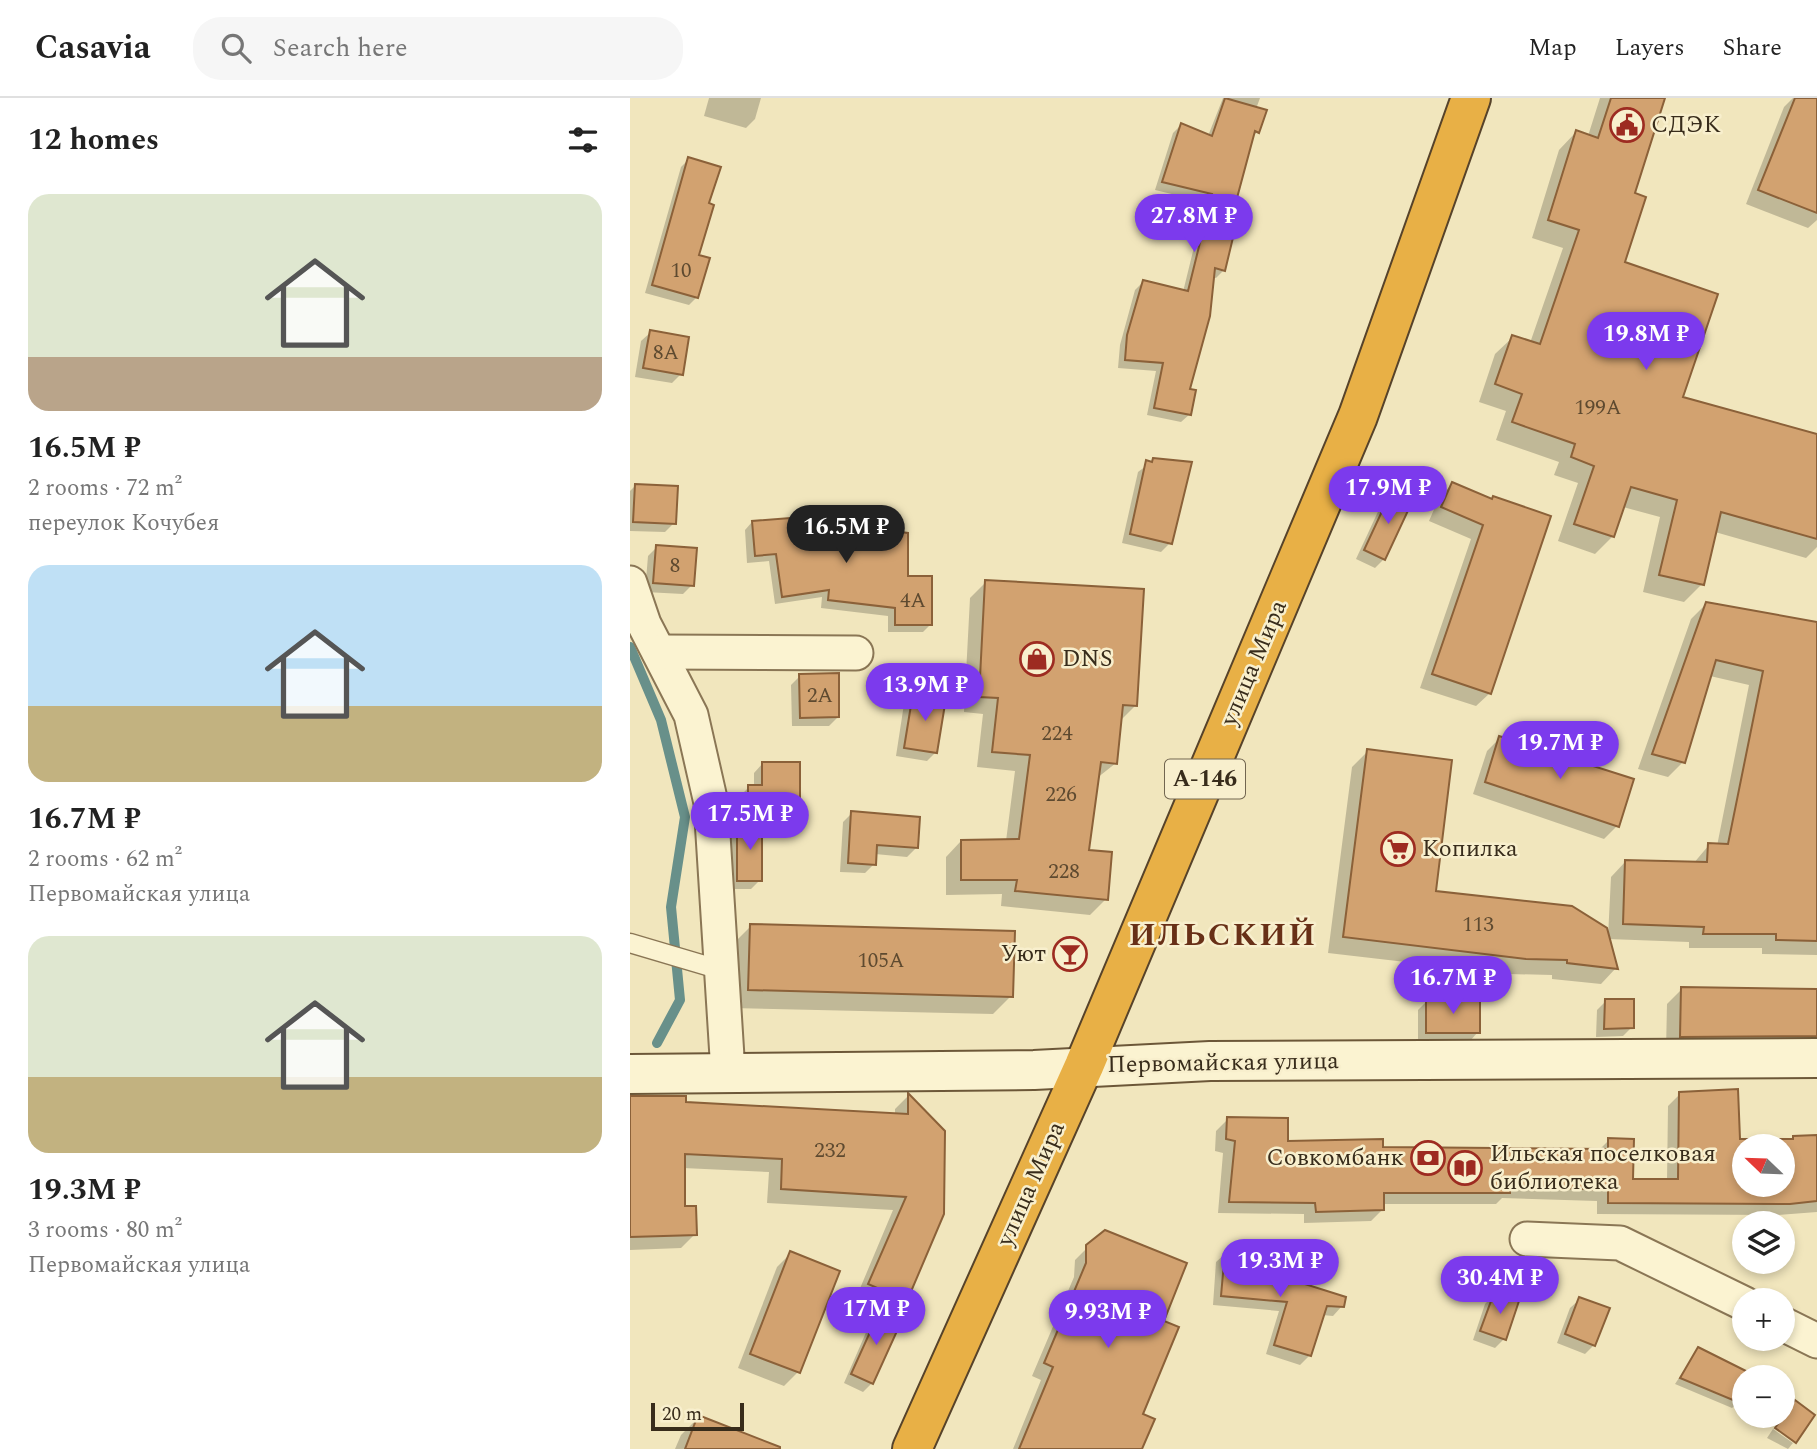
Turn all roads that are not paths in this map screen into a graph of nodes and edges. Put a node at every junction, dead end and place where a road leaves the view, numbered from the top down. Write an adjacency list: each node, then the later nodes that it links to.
1 (1471, 98): 9 (highway, улица Мира / А-146)
2 (630, 583): 3 (street)
3 (637, 623): 4 (street)
4 (659, 653): 5 (street); 7 (street)
5 (856, 653)
6 (630, 943): 7 (lane)
7 (721, 970): 10 (street)
8 (1817, 1058): 9 (street, Первомайская улица)
9 (1084, 1066): 10 (street, Первомайская улица); 16 (highway, улица Мира / А-146)
10 (729, 1073): 11 (street, Первомайская улица)
11 (630, 1074)
12 (1527, 1239): 13 (street)
13 (1732, 1298)
14 (1795, 1330): 15 (street)
15 (1817, 1341)
16 (912, 1449)

